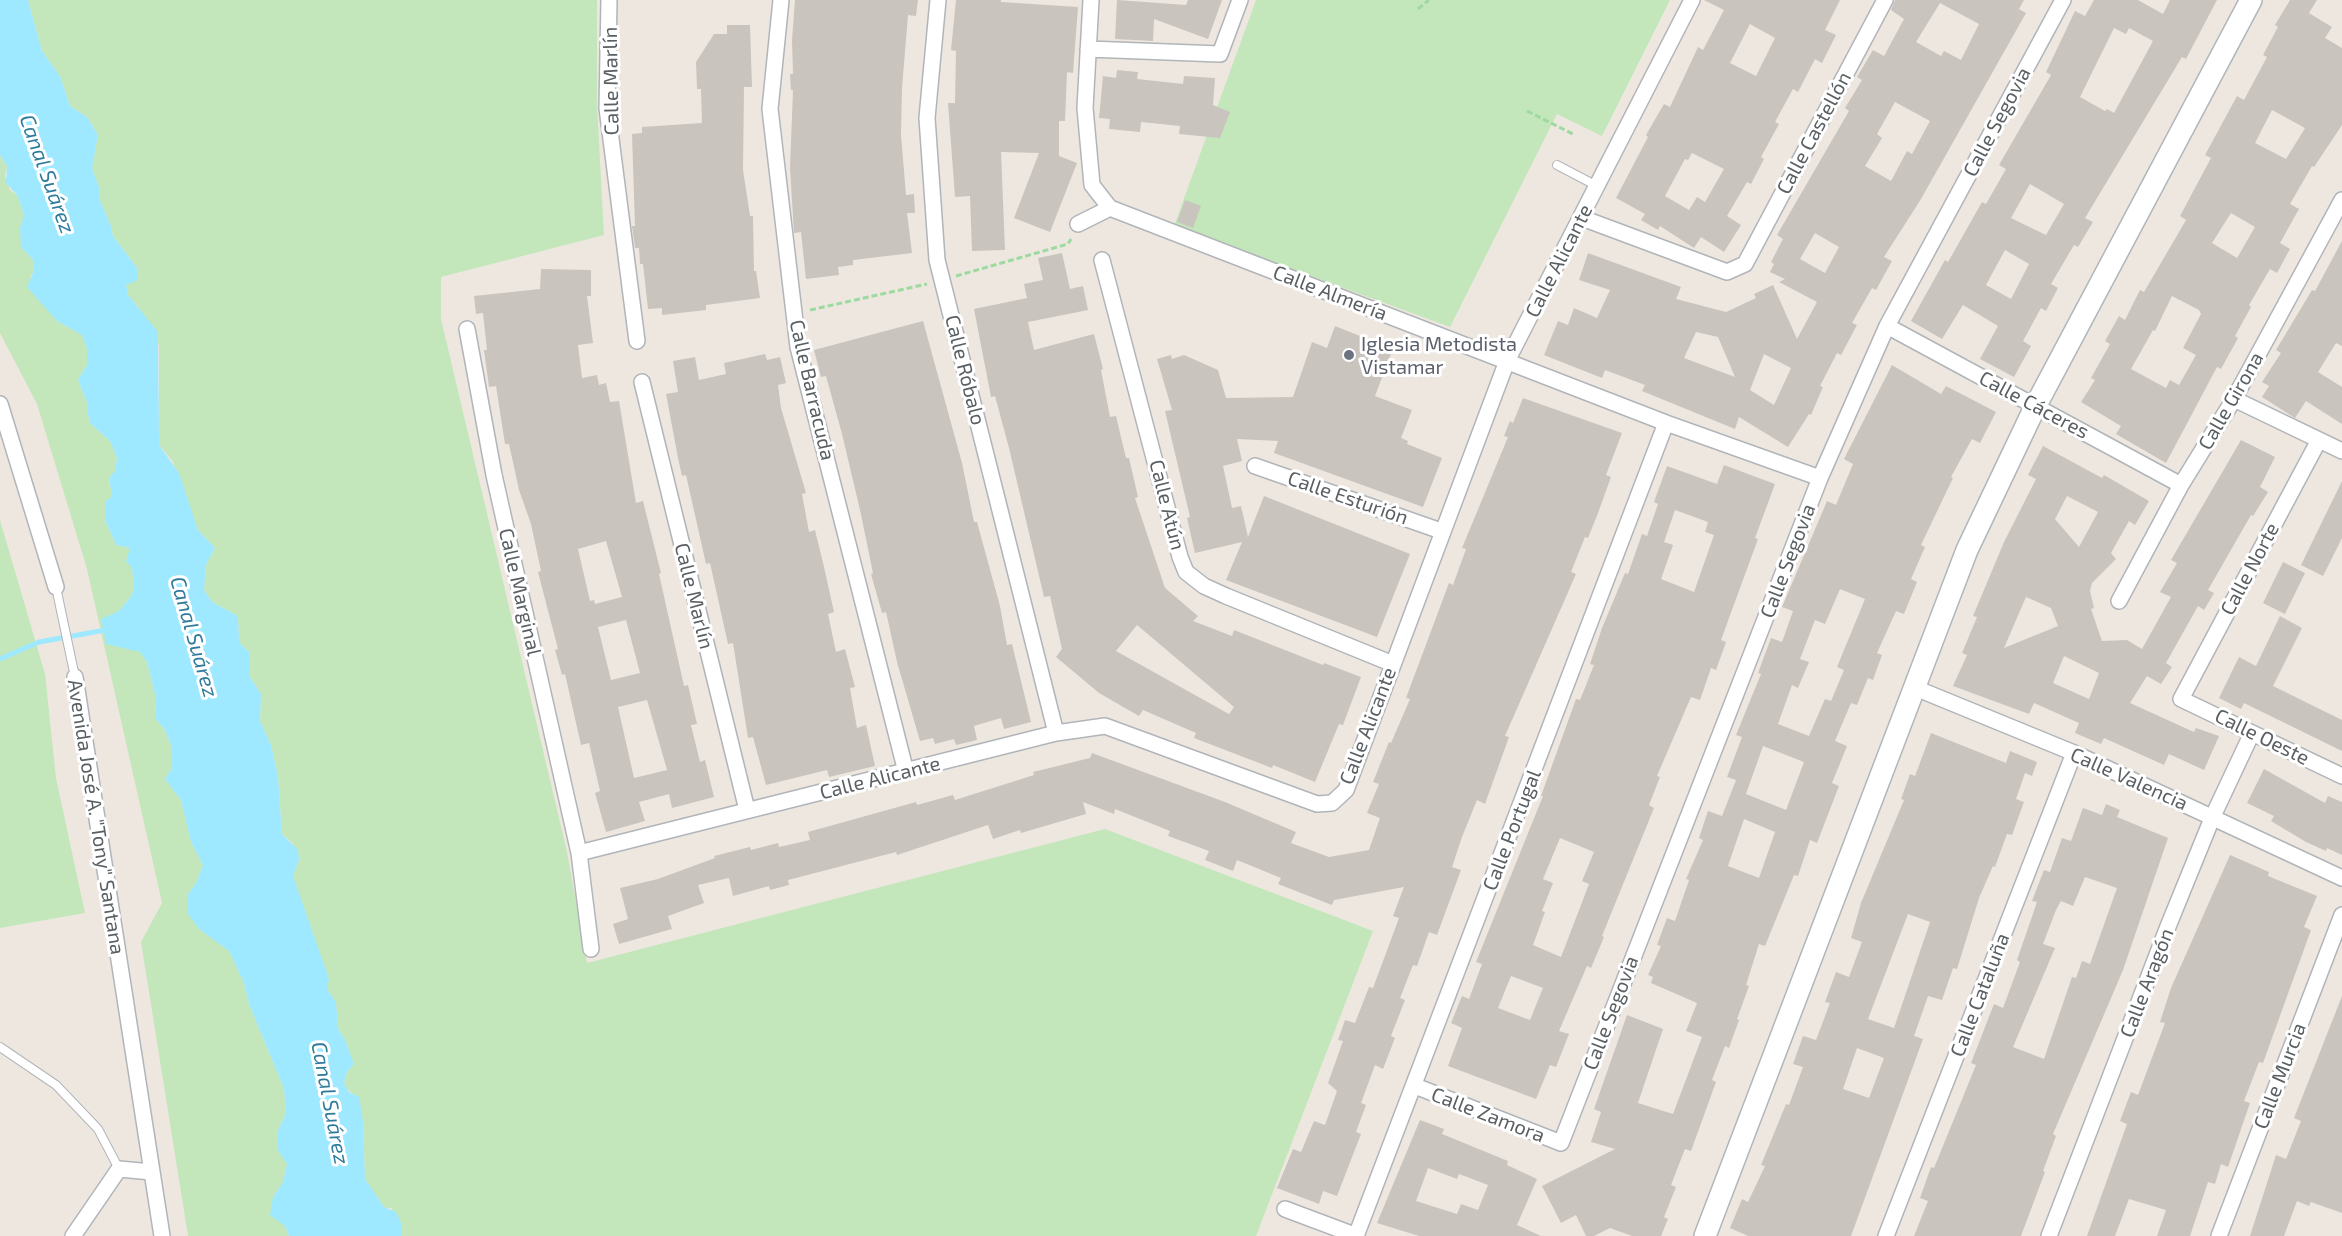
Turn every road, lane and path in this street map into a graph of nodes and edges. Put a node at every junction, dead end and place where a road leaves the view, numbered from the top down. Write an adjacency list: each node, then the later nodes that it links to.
1 (609, 0): 24 (street, Calle Marlín)
2 (781, 0): 46 (street, Calle Barracuda)
3 (938, 0): 44 (street, Calle Róbalo)
4 (1091, 0): 12 (street)
5 (1240, 0): 12 (street)
6 (1429, 0): 11 (path)
7 (1692, 0): 16 (street, Calle Alicante)
8 (1885, 0): 19 (street, Calle Castellón)
9 (2063, 0): 22 (street, Calle Segovia)
10 (2251, 0): 29 (street)
11 (1418, 9)
12 (1088, 49): 18 (street)
13 (1527, 111): 14 (path)
14 (1574, 134)
15 (1557, 165): 16 (lane)
16 (1597, 186): 19 (street, Calle Alicante)
17 (2342, 200): 27 (street, Calle Girona)
18 (1110, 208): 20 (street); 25 (street, Calle Almería)
19 (1582, 218): 25 (street, Calle Alicante)
20 (1078, 224)
21 (1102, 260): 39 (street, Calle Atún)
22 (1887, 326): 29 (street, Calle Cáceres); 34 (street, Calle Segovia)
23 (467, 329): 50 (street, Calle Marginal)
24 (637, 341)
25 (1507, 361): 30 (street, Calle Almería); 36 (street, Calle Alicante)
26 (642, 382): 48 (street, Calle Marlín)
27 (2234, 399): 31 (street); 35 (street, Calle Girona)
28 (0, 404): 37 (street, Avenida José A. "Tony" Santana)
29 (2036, 405): 35 (street, Calle Cáceres); 41 (street)
30 (1666, 423): 34 (street, Calle Almería); 55 (street, Calle Portugal)
31 (2319, 440): 32 (street); 42 (street, Calle Norte)
32 (2342, 451)
33 (1255, 466): 36 (street, Calle Esturión)
34 (1820, 478): 56 (street, Calle Segovia)
35 (2181, 485): 38 (street, Calle Girona)
36 (1441, 531): 39 (street, Calle Alicante)
37 (56, 587): 40 (lane, Avenida José A. "Tony" Santana)
38 (2119, 601)
39 (1393, 664): 44 (street, Calle Alicante)
40 (75, 677): 58 (street, Avenida José A. "Tony" Santana)
41 (1913, 687): 45 (street, Calle Valencia); 63 (street)
42 (2181, 699): 43 (street, Calle Oeste)
43 (2252, 733): 47 (street, Calle Oeste); 49 (street, Calle Aragón)
44 (1056, 734): 46 (street, Calle Alicante)
45 (2074, 753): 49 (street, Calle Valencia); 64 (street, Calle Cataluña)
46 (906, 772): 48 (street, Calle Alicante)
47 (2342, 776)
48 (747, 810): 50 (street, Calle Alicante)
49 (2213, 816): 51 (street, Calle Valencia); 65 (street, Calle Aragón)
50 (579, 853): 53 (street, Calle Marginal)
51 (2342, 878)
52 (2342, 915): 66 (street, Calle Murcia)
53 (591, 949)
54 (0, 1047): 57 (lane)
55 (1415, 1086): 56 (street, Calle Zamora); 62 (street, Calle Portugal)
56 (1561, 1143)
57 (119, 1169): 58 (street); 60 (street)
58 (152, 1172): 61 (street, Avenida José A. "Tony" Santana)
59 (1285, 1209): 62 (street)
60 (73, 1236)
61 (162, 1236)
62 (1357, 1236)
63 (1705, 1236)
64 (1886, 1236)
65 (2049, 1236)
66 (2219, 1236)

